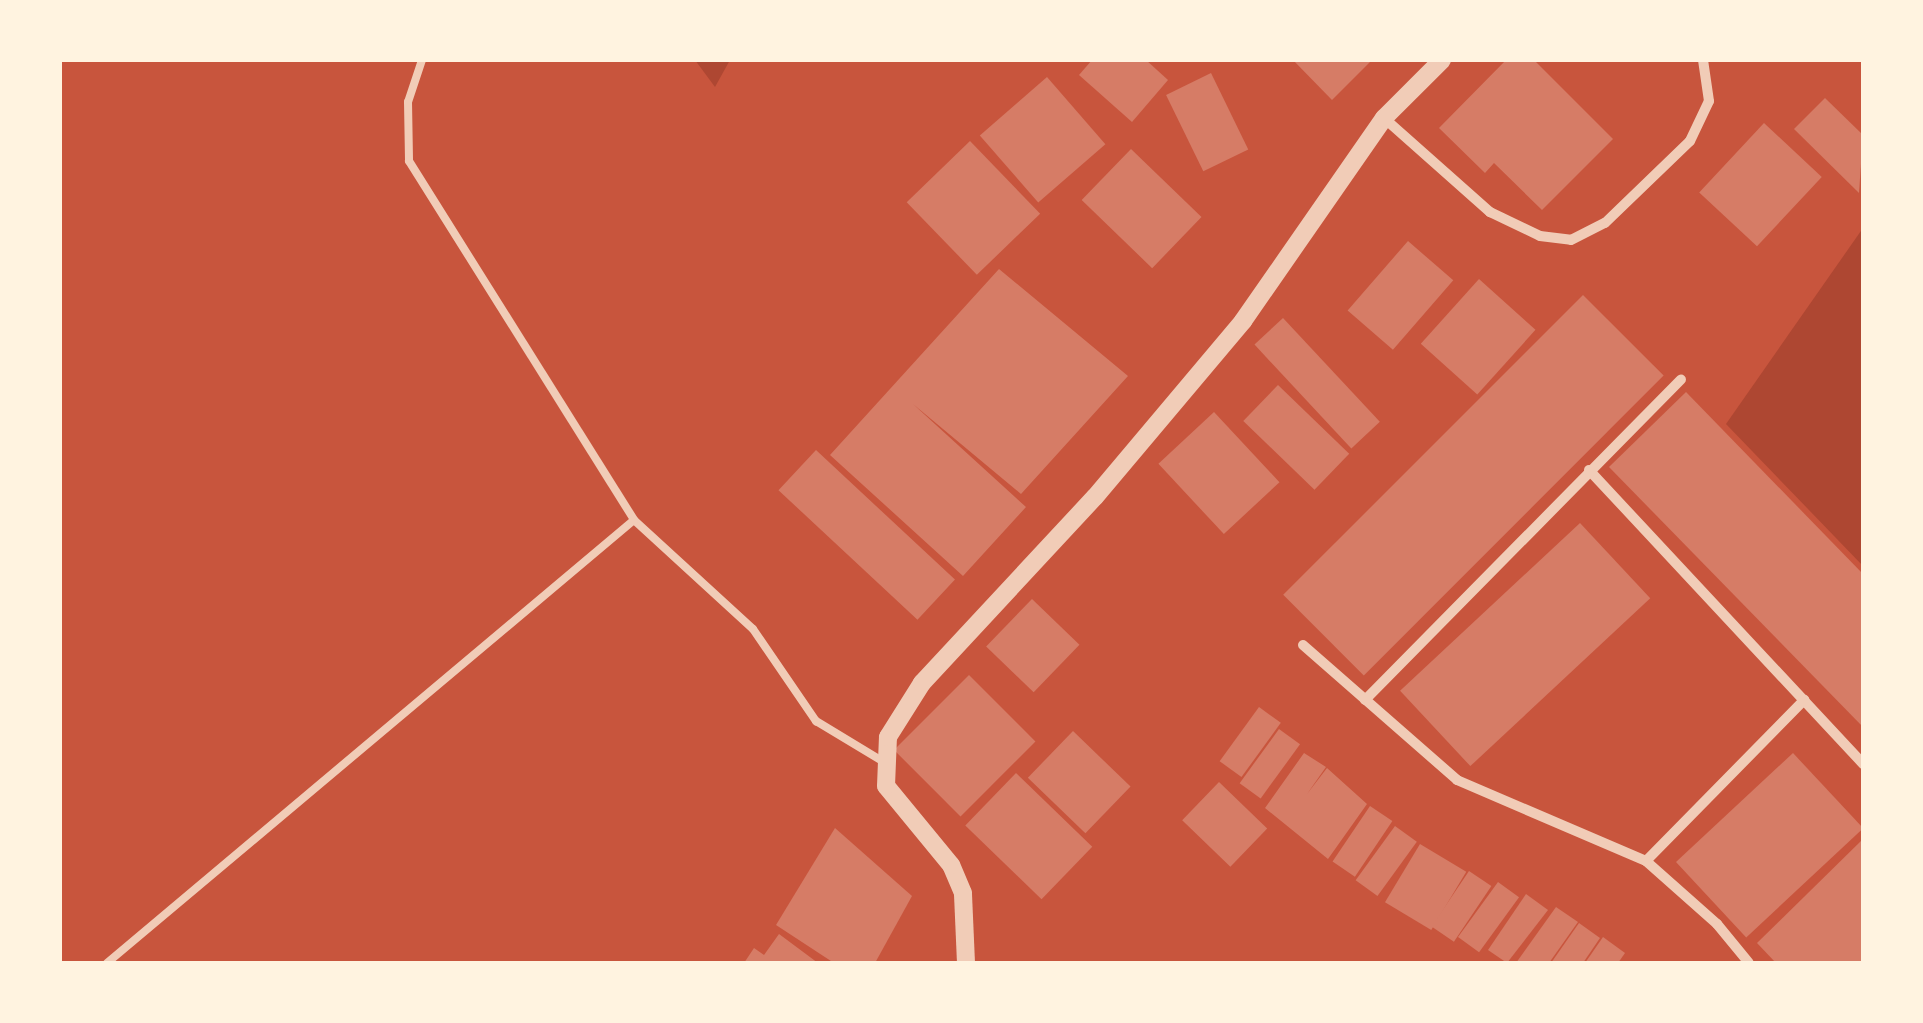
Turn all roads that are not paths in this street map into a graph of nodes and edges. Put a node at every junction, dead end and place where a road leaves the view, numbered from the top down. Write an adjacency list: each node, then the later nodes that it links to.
1 (422, 60): 7 (lane)
2 (1442, 60): 4 (street)
3 (1702, 60): 4 (street)
4 (1384, 118): 11 (street)
5 (1680, 379): 6 (street)
6 (1589, 470): 9 (street); 10 (street)
7 (634, 520): 11 (lane); 14 (lane)
8 (1303, 646): 9 (street)
9 (1365, 700): 13 (street)
10 (1804, 700): 12 (street); 13 (street)
11 (884, 762): 15 (street)
12 (1863, 764)
13 (1646, 862): 16 (street)
14 (107, 963)
15 (966, 963)
16 (1748, 963)

